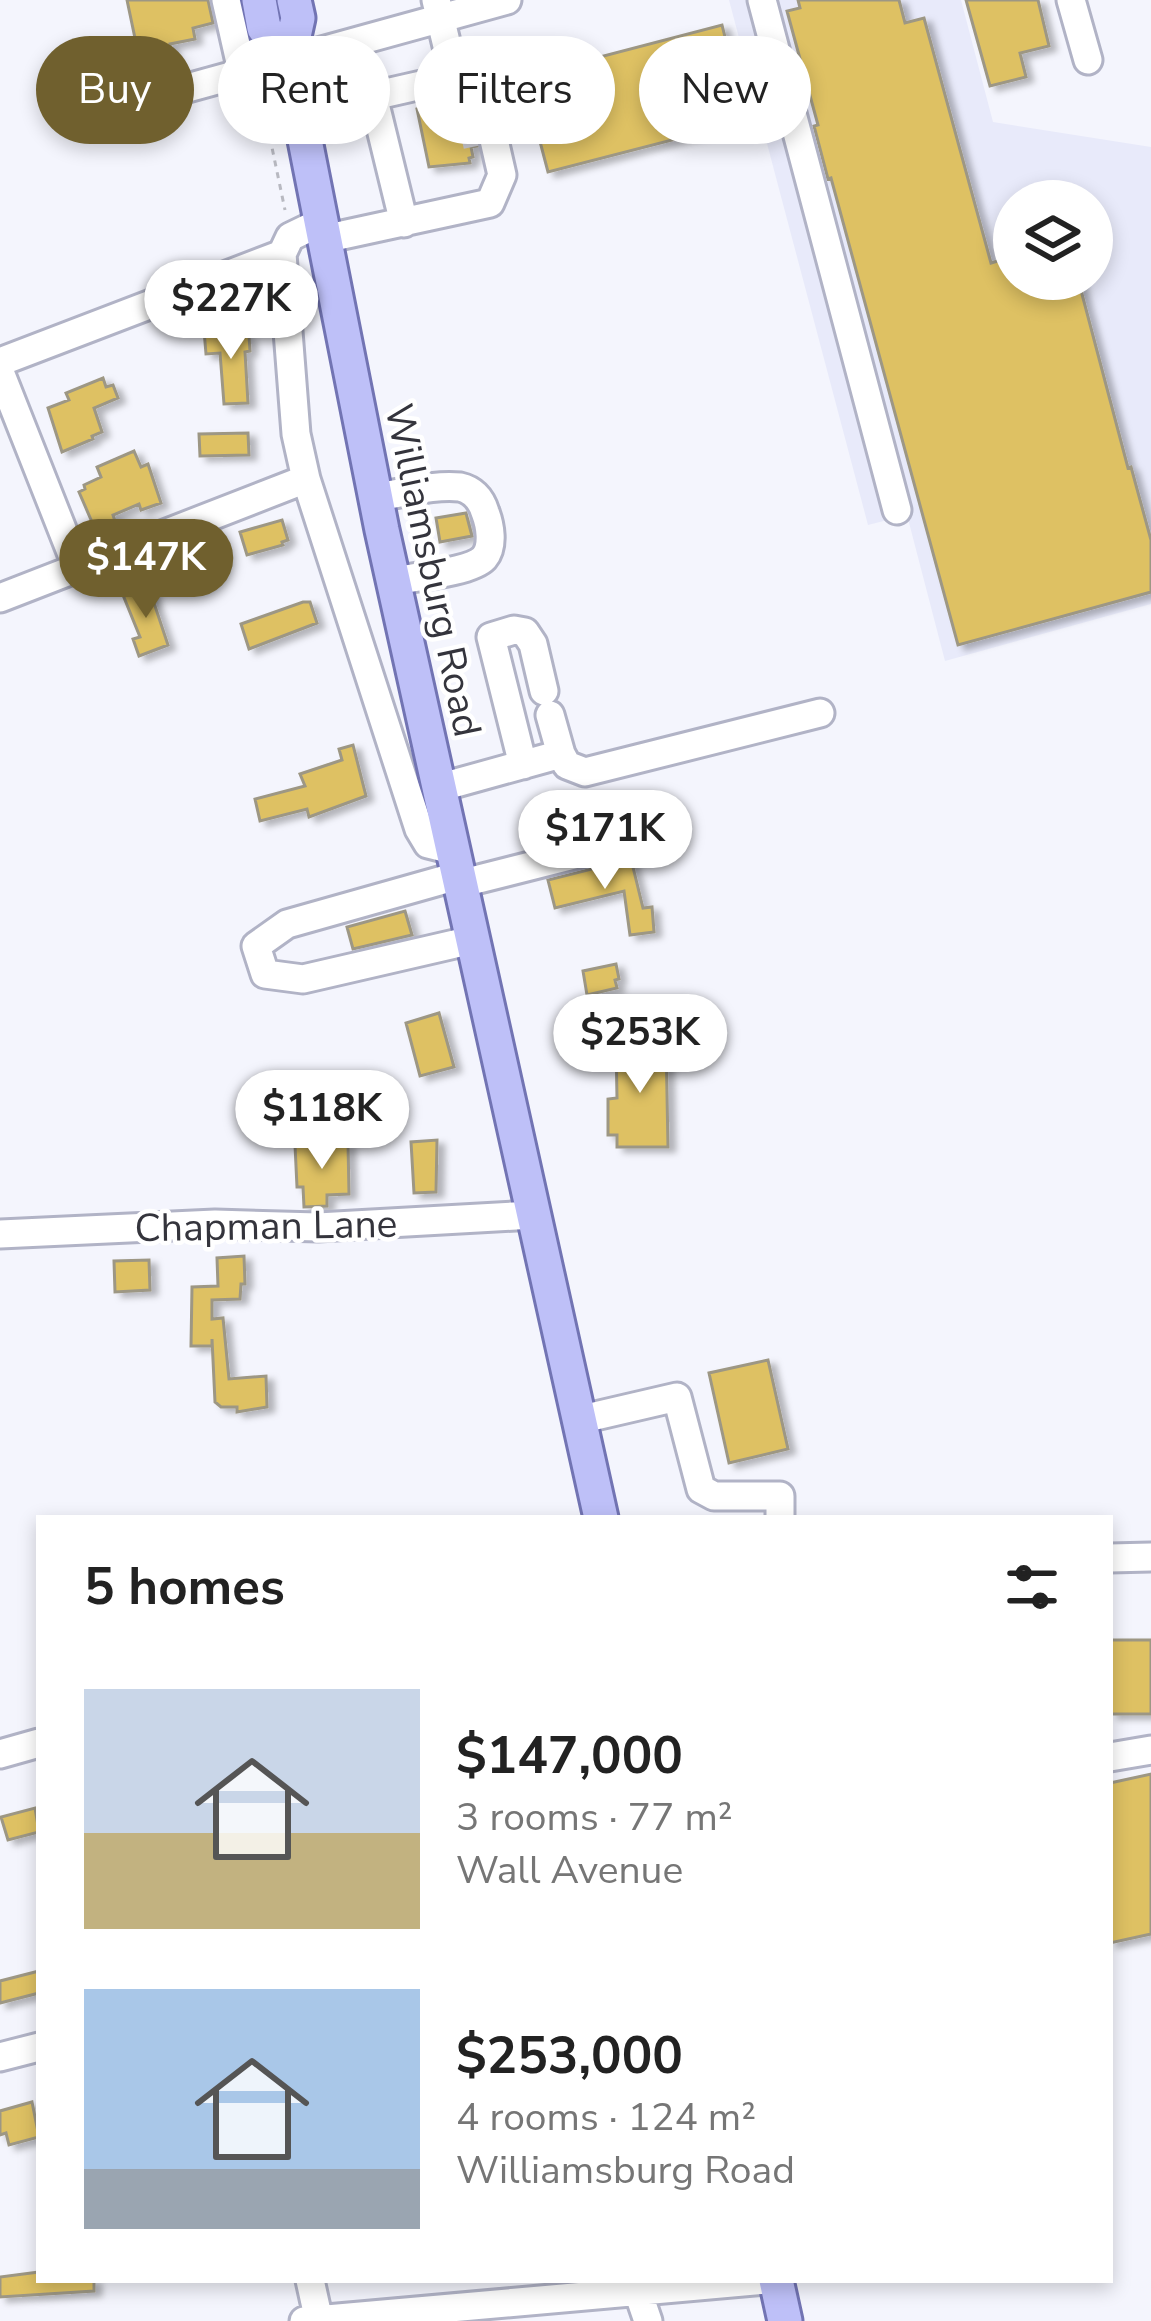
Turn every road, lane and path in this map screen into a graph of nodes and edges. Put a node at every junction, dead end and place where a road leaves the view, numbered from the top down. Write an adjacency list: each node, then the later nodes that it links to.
1 (226, 0): 8 (street)
2 (259, 0): 9 (main road, Williamsburg Road)
3 (294, 0): 10 (main road, Williamsburg Road)
4 (507, 0): 7 (street)
5 (762, 0): 25 (street)
6 (1071, 0): 12 (street)
7 (438, 9): 11 (street)
8 (238, 36)
9 (270, 36)
10 (294, 36)
11 (358, 36)
12 (1088, 60)
13 (414, 102): 19 (street)
14 (273, 144): 20 (path)
15 (296, 144): 20 (main road, Williamsburg Road)
16 (477, 144): 18 (street)
17 (495, 144): 18 (street)
18 (490, 203): 19 (street)
19 (404, 223): 20 (street)
20 (304, 238): 21 (street); 23 (street); 24 (main road, Williamsburg Road)
21 (0, 362)
22 (0, 372): 26 (street)
23 (306, 479): 26 (street); 34 (street)
24 (375, 497): 27 (main road, Williamsburg Road); 27 (street)
25 (897, 510)
26 (76, 567): 28 (street)
27 (393, 581): 32 (main road, Williamsburg Road)
28 (0, 598)
29 (820, 713): 30 (street)
30 (561, 754): 31 (street); 31 (street)
31 (523, 765): 32 (street)
32 (438, 788): 34 (main road, Williamsburg Road)
33 (673, 830): 34 (street)
34 (456, 870): 35 (main road, Williamsburg Road); 35 (street)
35 (472, 940): 36 (main road, Williamsburg Road)
36 (533, 1215): 37 (street, Chapman Lane); 38 (main road, Williamsburg Road)
37 (0, 1234)
38 (578, 1420): 39 (main road, Williamsburg Road); 40 (street)
39 (600, 1515)
40 (780, 1515)
41 (1151, 1557): 42 (street)
42 (1113, 1558)
43 (36, 1744): 45 (street)
44 (1151, 1750): 46 (street)
45 (0, 1754)
46 (1113, 1756)
47 (36, 2048): 48 (street)
48 (0, 2057)
49 (311, 2283): 53 (street)
50 (687, 2283): 52 (street)
51 (777, 2283): 56 (main road)
52 (635, 2285): 53 (street); 55 (street)
53 (319, 2320): 54 (street)
54 (304, 2321)
55 (648, 2321)
56 (784, 2321)

